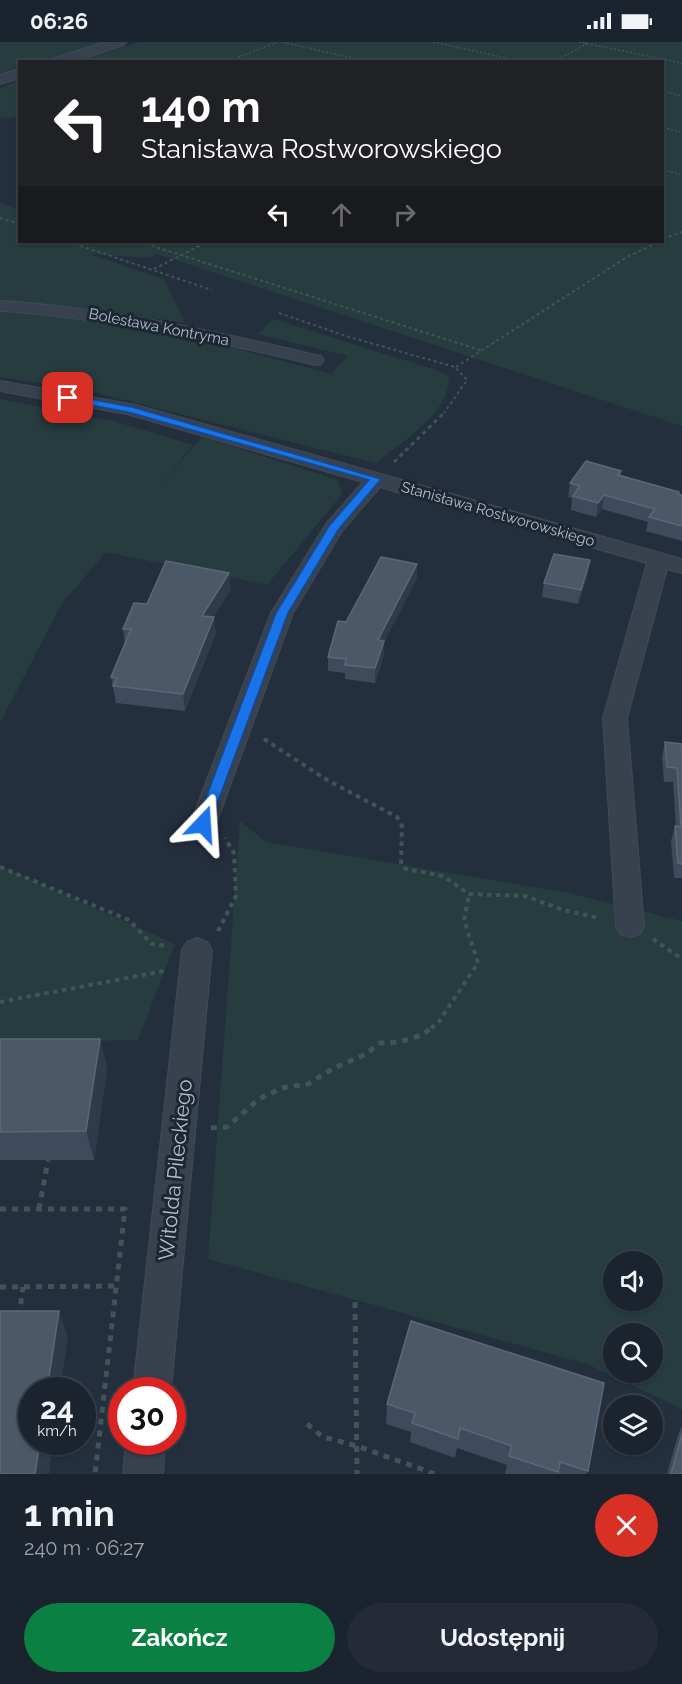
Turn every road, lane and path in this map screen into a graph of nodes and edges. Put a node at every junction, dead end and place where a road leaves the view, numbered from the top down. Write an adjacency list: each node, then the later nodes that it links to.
1 (119, 42): 7 (street)
2 (277, 42): 8 (path)
3 (284, 42): 9 (path)
4 (434, 42): 10 (path)
5 (579, 42): 6 (path)
6 (589, 43): 11 (path); 12 (path)
7 (63, 60)
8 (232, 60)
9 (360, 60)
10 (515, 60)
11 (559, 60)
12 (682, 63)
13 (18, 74): 14 (street)
14 (0, 80)
15 (664, 92): 16 (path)
16 (682, 96)
17 (664, 128): 18 (path)
18 (682, 132)
19 (664, 170): 20 (path)
20 (682, 175)
21 (0, 218): 22 (path)
22 (18, 223)
23 (682, 231): 24 (path)
24 (664, 239)
25 (72, 243): 30 (path)
26 (143, 243): 29 (path)
27 (205, 243): 29 (path)
28 (657, 243): 34 (path)
29 (181, 255): 30 (path); 34 (path)
30 (153, 270): 31 (path)
31 (212, 290)
32 (0, 306): 35 (street, Bolesława Kontryma)
33 (279, 313): 36 (path)
34 (483, 351): 36 (path)
35 (315, 360)
36 (455, 367): 38 (path)
37 (0, 386): 38 (street, Stanisława Rostworowskiego)
38 (376, 479): 39 (street, Stanisława Rostworowskiego); 40 (street)
39 (670, 563): 44 (street)
40 (235, 735): 41 (street); 43 (path)
41 (203, 824): 45 (path)
42 (0, 867): 45 (path)
43 (469, 894): 44 (path); 48 (path)
44 (630, 926): 46 (path)
45 (196, 950): 47 (path); 48 (street, Witolda Pileckiego)
46 (682, 959)
47 (0, 1002)
48 (178, 1129): 57 (street, Witolda Pileckiego)
49 (48, 1160): 51 (path)
50 (0, 1209): 51 (path)
51 (39, 1209): 52 (path)
52 (116, 1286): 54 (path); 61 (path)
53 (0, 1287): 54 (path)
54 (23, 1287): 56 (path)
55 (355, 1302): 59 (path)
56 (17, 1327)
57 (153, 1377)
58 (307, 1424): 59 (path)
59 (357, 1446): 63 (path); 64 (path)
60 (145, 1455): 62 (street)
61 (95, 1474)
62 (143, 1474)
63 (357, 1474)
64 (435, 1474)

